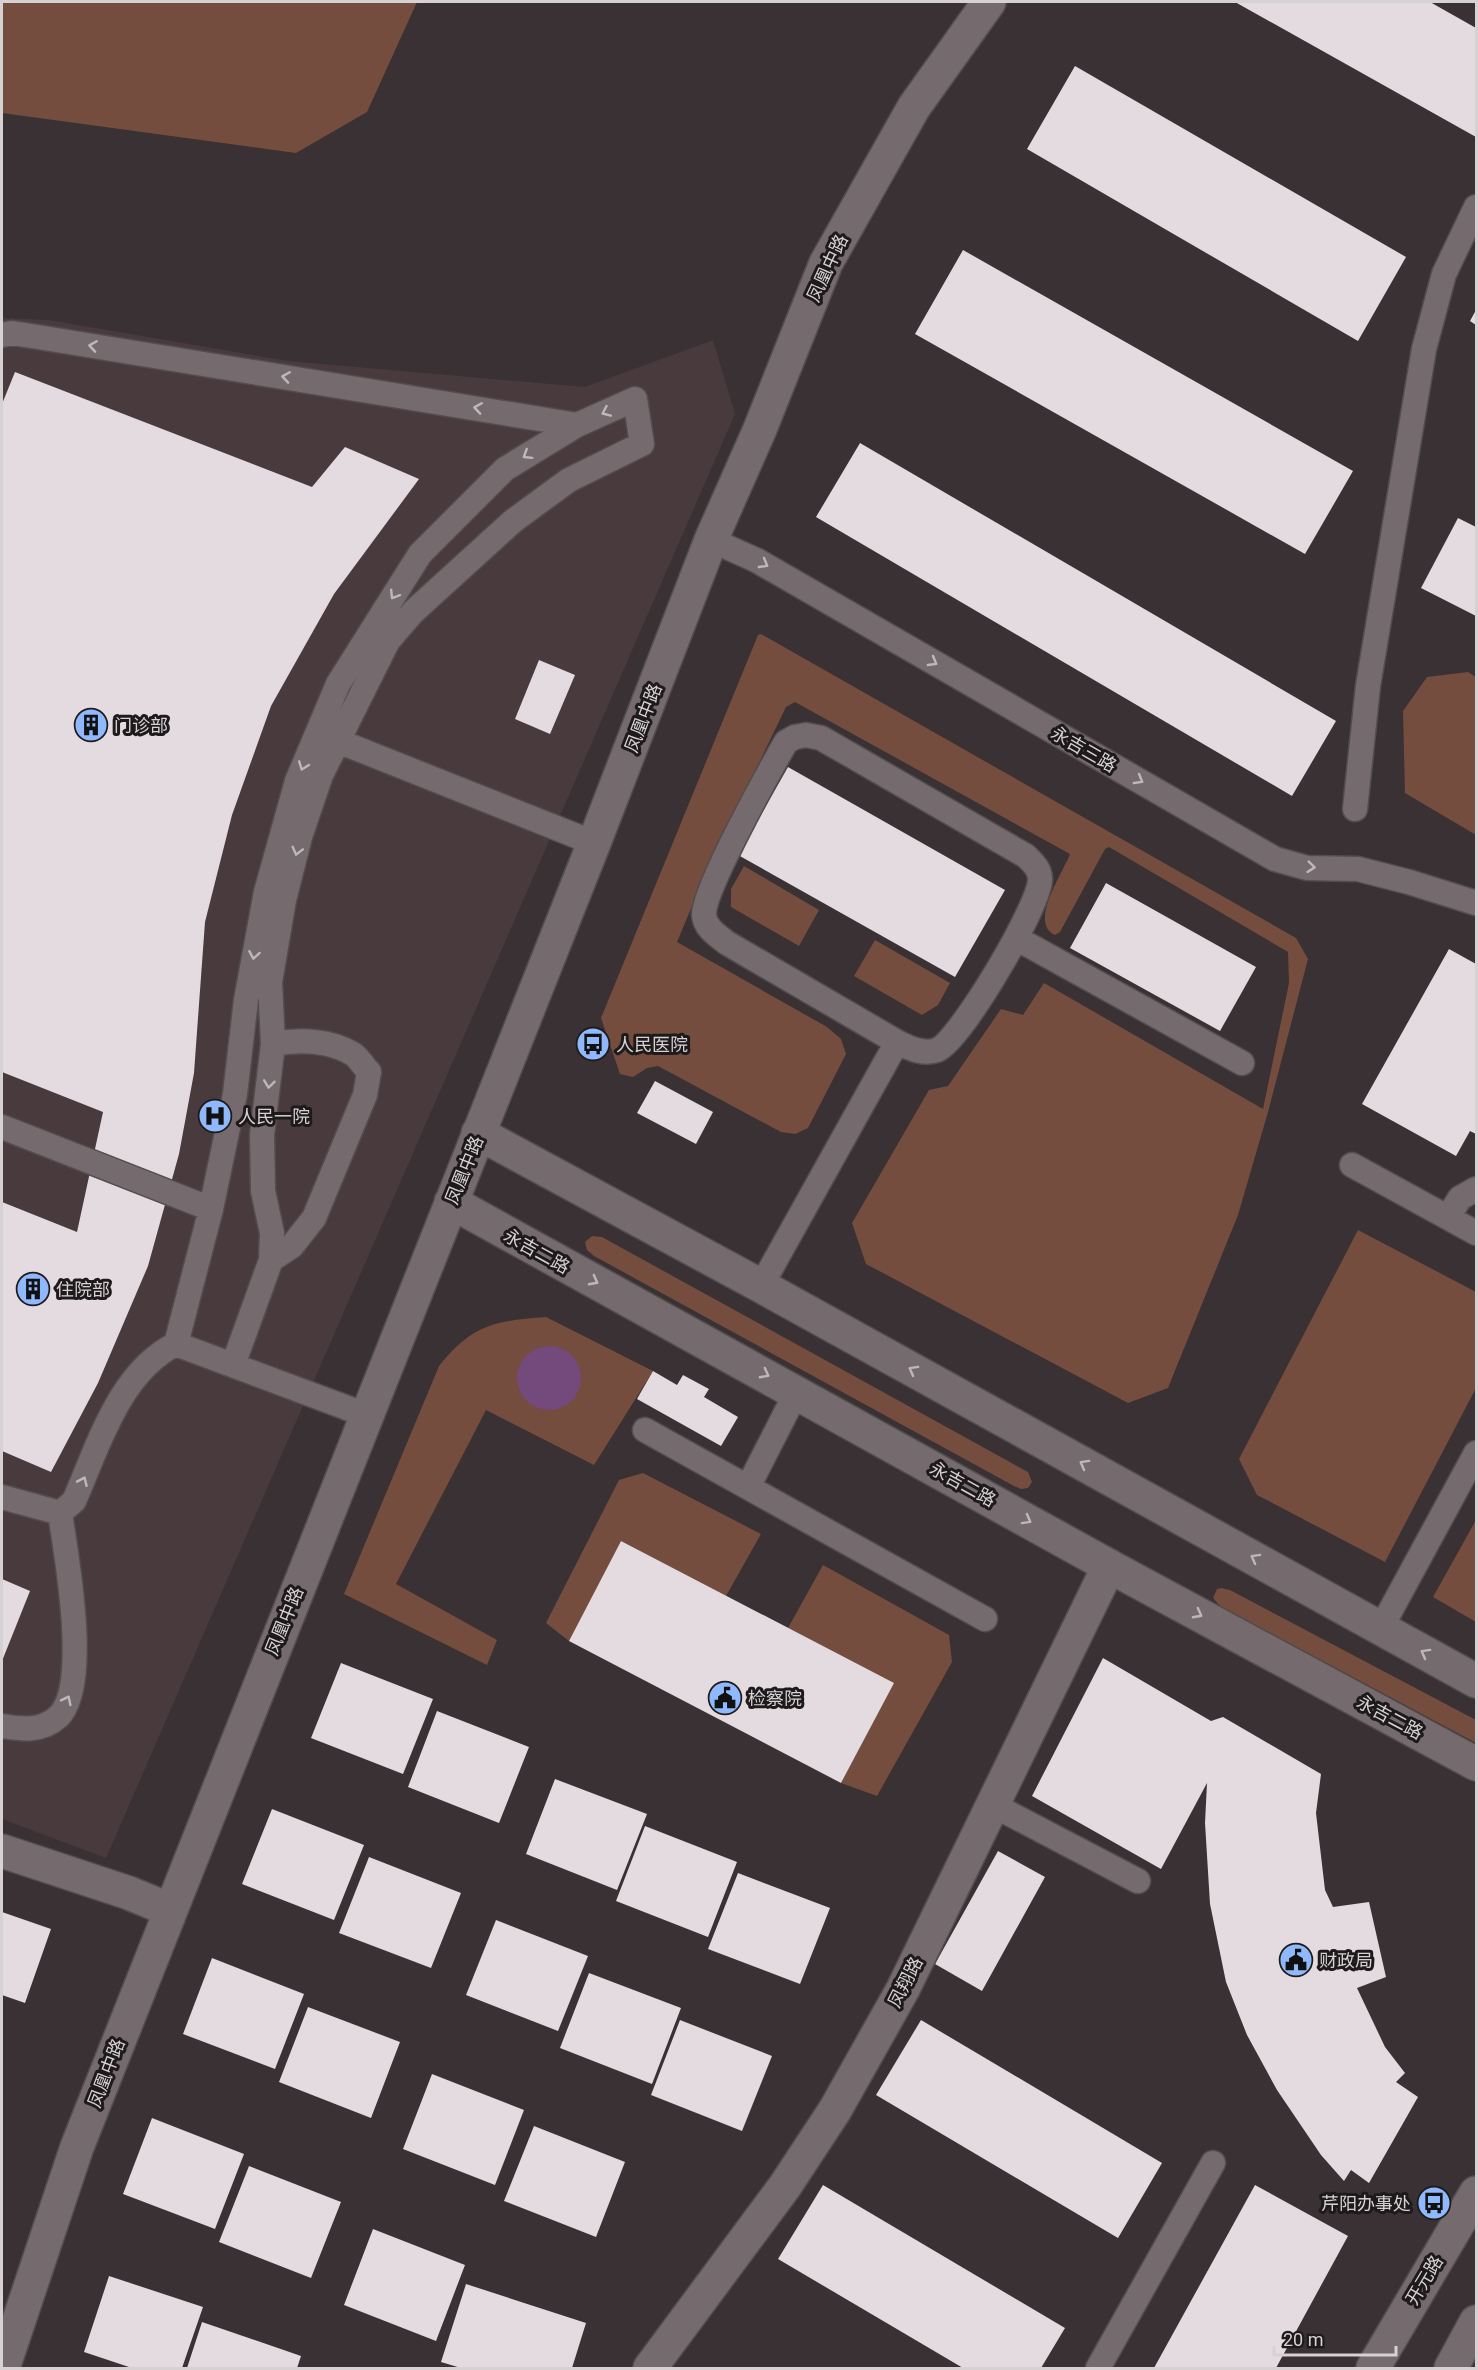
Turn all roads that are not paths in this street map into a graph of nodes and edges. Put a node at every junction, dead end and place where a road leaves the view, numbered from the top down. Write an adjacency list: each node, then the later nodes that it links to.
1 (989, 2): 5 (street, 凤凰中路)
2 (1476, 207): 7 (lane)
3 (2, 335): 4 (lane, one-way to 3)
4 (577, 424): 6 (lane, one-way to 4); 19 (lane, one-way to 19)
5 (711, 540): 8 (street, 凤凰中路); 9 (lane, 永吉三路, one-way to 9)
6 (338, 741): 8 (lane); 12 (lane, one-way to 12)
7 (1355, 809)
8 (594, 843): 15 (street, 凤凰中路)
9 (1476, 903)
10 (1016, 938): 11 (lane); 11 (lane); 13 (lane)
11 (897, 1042): 23 (lane)
12 (273, 1044): 22 (lane, one-way to 22); 22 (lane)
13 (1242, 1063)
14 (2, 1127): 19 (lane)
15 (478, 1133): 18 (street, 凤凰中路); 23 (street)
16 (1352, 1165): 20 (lane)
17 (1476, 1189): 20 (lane)
18 (451, 1202): 26 (street, 永吉二路, one-way to 26); 27 (street, 凤凰中路)
19 (212, 1209): 24 (lane)
20 (1448, 1217): 21 (lane)
21 (1476, 1233)
22 (271, 1260): 25 (lane)
23 (761, 1286): 35 (street, one-way to 23)
24 (176, 1344): 25 (lane); 32 (lane, one-way to 24)
25 (233, 1365): 27 (lane)
26 (797, 1391): 30 (lane); 33 (street, 永吉二路, one-way to 33)
27 (366, 1415): 42 (street, 凤凰中路)
28 (645, 1430): 30 (lane)
29 (1476, 1453): 35 (lane)
30 (748, 1487): 34 (lane)
31 (2, 1497): 32 (lane)
32 (60, 1512): 37 (lane, one-way to 32)
33 (1109, 1566): 38 (street, 永吉二路, one-way to 38); 39 (street, 凤翔路)
34 (986, 1619)
35 (1381, 1628): 36 (street, one-way to 35)
36 (1476, 1681)
37 (2, 1726)
38 (1476, 1764)
39 (993, 1804): 41 (lane); 47 (street, 凤翔路)
40 (2, 1851): 42 (street)
41 (1138, 1881)
42 (170, 1910): 46 (street, 凤凰中路)
43 (1213, 2163): 48 (lane)
44 (1476, 2193): 49 (street, 开元路)
45 (1476, 2322): 50 (street)
46 (3, 2368)
47 (651, 2368)
48 (1098, 2368)
49 (1373, 2368)
50 (1451, 2368)

